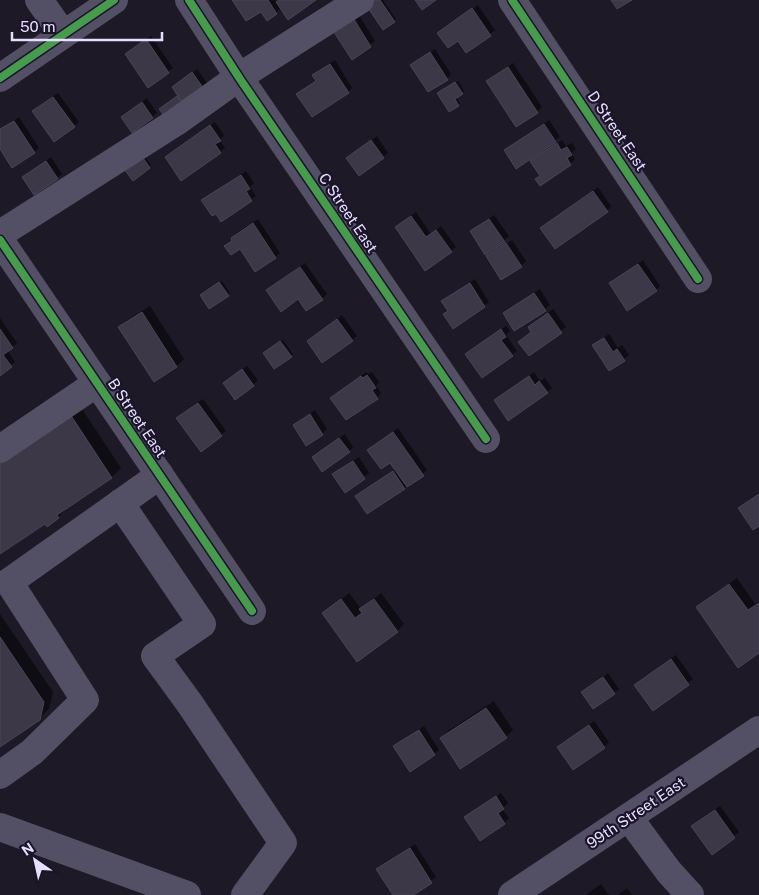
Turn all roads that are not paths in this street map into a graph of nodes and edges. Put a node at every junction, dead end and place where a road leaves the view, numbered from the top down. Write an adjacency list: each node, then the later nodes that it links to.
1 (39, 0): 6 (street)
2 (114, 0): 6 (street)
3 (189, 0): 7 (street, C Street East)
4 (360, 0): 7 (street)
5 (512, 0): 10 (street, D Street East)
6 (63, 34): 8 (street)
7 (238, 77): 9 (street); 12 (street, C Street East)
8 (0, 78)
9 (2, 247): 11 (street, B Street East)
10 (698, 279)
11 (97, 384): 13 (street); 14 (street, B Street East)
12 (486, 440)
13 (0, 449)
14 (160, 475): 15 (street); 16 (street, B Street East)
15 (120, 503): 18 (street); 22 (street)
16 (252, 611)
17 (759, 730): 19 (street, 99th Street East)
18 (0, 774)
19 (629, 818): 23 (street, 99th Street East); 24 (street)
20 (0, 826): 21 (street)
21 (187, 895)
22 (245, 895)
23 (512, 895)
24 (690, 895)

